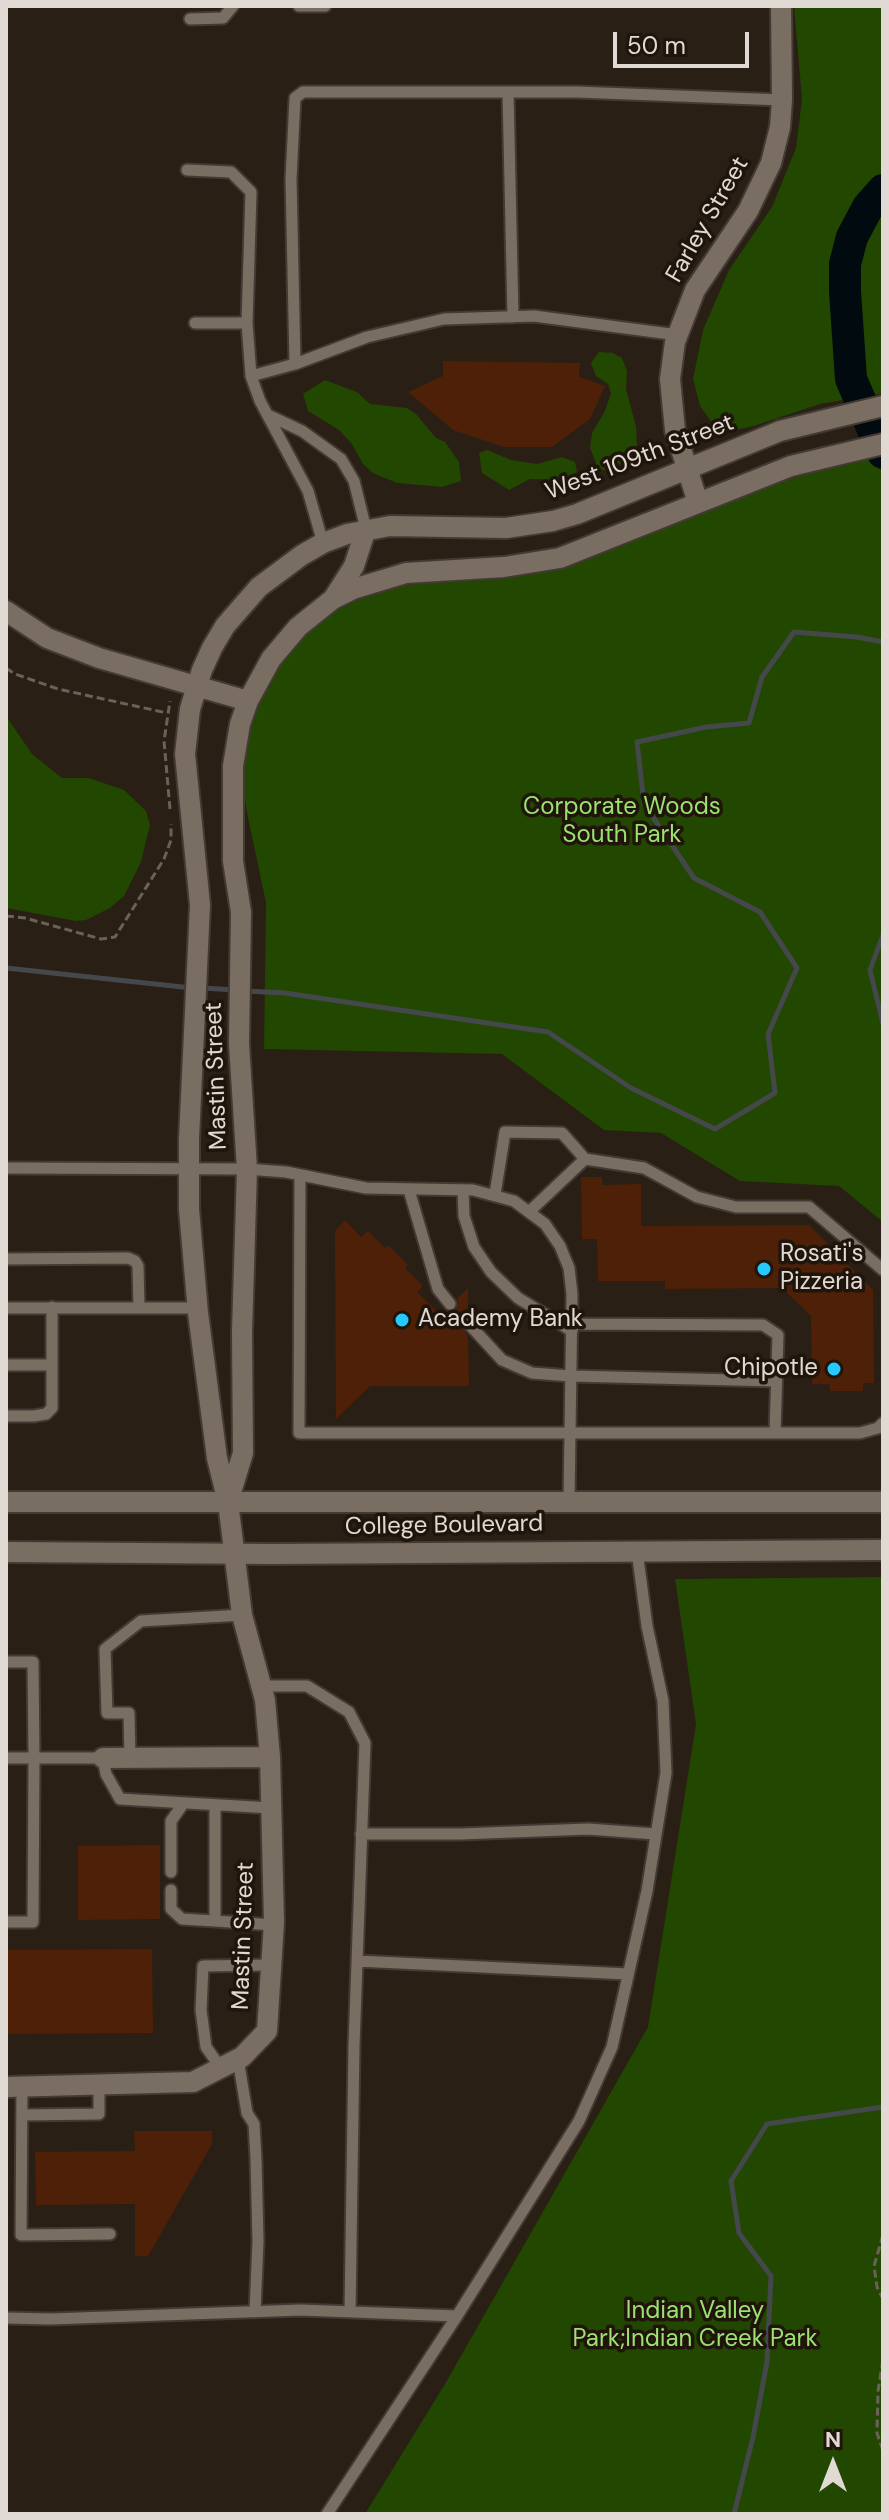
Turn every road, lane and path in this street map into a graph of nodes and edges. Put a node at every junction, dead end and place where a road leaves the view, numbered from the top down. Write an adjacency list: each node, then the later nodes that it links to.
1 (233, 6): 5 (lane)
2 (299, 6): 3 (lane)
3 (325, 6)
4 (781, 6): 7 (street, Farley Street)
5 (190, 19)
6 (508, 92): 7 (lane); 9 (lane); 13 (lane)
7 (782, 100): 12 (street, Farley Street)
8 (187, 170): 11 (lane)
9 (513, 317): 12 (lane); 13 (lane)
10 (195, 323): 11 (lane)
11 (247, 323): 14 (lane)
12 (678, 335): 18 (street, Farley Street)
13 (295, 364): 14 (lane)
14 (251, 376): 16 (lane)
15 (883, 406): 18 (street, West 109th Street)
16 (269, 416): 20 (lane); 21 (lane)
17 (883, 444): 19 (street)
18 (687, 469): 19 (street, Farley Street); 20 (street, West 109th Street)
19 (698, 503): 22 (street)
20 (366, 529): 21 (street, West 109th Street); 22 (street)
21 (323, 543): 25 (street, West 109th Street)
22 (333, 599): 27 (street)
23 (6, 611): 25 (street)
24 (6, 668): 26 (path)
25 (197, 687): 27 (street); 32 (street, Mastin Street)
26 (170, 701)
27 (248, 701): 33 (street, Mastin Street)
28 (171, 840): 29 (path)
29 (6, 916)
30 (585, 1159): 37 (lane); 38 (lane); 40 (lane)
31 (6, 1168): 32 (lane)
32 (188, 1169): 33 (lane); 45 (street, Mastin Street)
33 (247, 1169): 34 (lane); 57 (street, Mastin Street)
34 (300, 1175): 35 (lane); 54 (lane)
35 (409, 1190): 36 (lane); 41 (lane)
36 (463, 1190): 37 (lane); 47 (lane)
37 (495, 1194): 38 (lane)
38 (530, 1211): 47 (lane)
39 (6, 1259): 43 (lane)
40 (883, 1270)
41 (450, 1304)
42 (52, 1307): 43 (lane); 44 (lane); 49 (lane)
43 (139, 1307): 45 (lane)
44 (6, 1308)
45 (198, 1308): 57 (street, Mastin Street)
46 (468, 1323): 50 (lane)
47 (572, 1327): 50 (lane); 51 (lane)
48 (6, 1365): 49 (lane)
49 (52, 1365): 52 (lane)
50 (571, 1376): 51 (lane); 54 (lane)
51 (776, 1381): 55 (lane)
52 (6, 1416)
53 (883, 1423): 55 (lane)
54 (570, 1433): 55 (lane); 58 (lane)
55 (775, 1433)
56 (6, 1502): 57 (street, College Boulevard)
57 (228, 1502): 58 (street, College Boulevard); 63 (street, Mastin Street)
58 (569, 1502): 59 (street, College Boulevard)
59 (883, 1502)
60 (883, 1550): 61 (street, College Boulevard)
61 (637, 1551): 63 (street, College Boulevard); 76 (lane)
62 (6, 1552): 63 (street, College Boulevard)
63 (235, 1554): 64 (street, Mastin Street)
64 (242, 1615): 66 (street, Mastin Street); 71 (lane)
65 (6, 1662): 69 (lane)
66 (261, 1686): 67 (street, Mastin Street); 75 (lane)
67 (270, 1757): 71 (street); 74 (street, Mastin Street)
68 (6, 1758): 69 (lane)
69 (34, 1758): 70 (lane); 80 (lane)
70 (103, 1758): 71 (street); 72 (lane)
71 (130, 1758)
72 (183, 1804): 73 (lane); 77 (lane)
73 (215, 1806): 74 (lane); 79 (lane)
74 (271, 1808): 81 (street, Mastin Street)
75 (361, 1834): 76 (lane); 82 (lane)
76 (655, 1834): 84 (lane)
77 (171, 1872)
78 (171, 1890): 79 (lane)
79 (215, 1921): 81 (lane)
80 (6, 1922)
81 (274, 1925): 83 (street, Mastin Street)
82 (357, 1961): 84 (lane); 93 (lane)
83 (271, 1965): 85 (street, Mastin Street); 85 (lane)
84 (628, 1974): 94 (lane)
85 (229, 2063): 86 (street, Mastin Street); 92 (lane)
86 (99, 2085): 87 (street, Mastin Street); 88 (lane)
87 (14, 2087): 88 (lane)
88 (22, 2115): 89 (lane)
89 (110, 2234)
90 (883, 2235): 91 (path)
91 (883, 2299)
92 (255, 2312): 93 (lane); 95 (lane)
93 (350, 2312): 94 (lane)
94 (457, 2316): 98 (lane)
95 (6, 2318)
96 (883, 2360): 97 (path)
97 (883, 2451)
98 (327, 2514)

